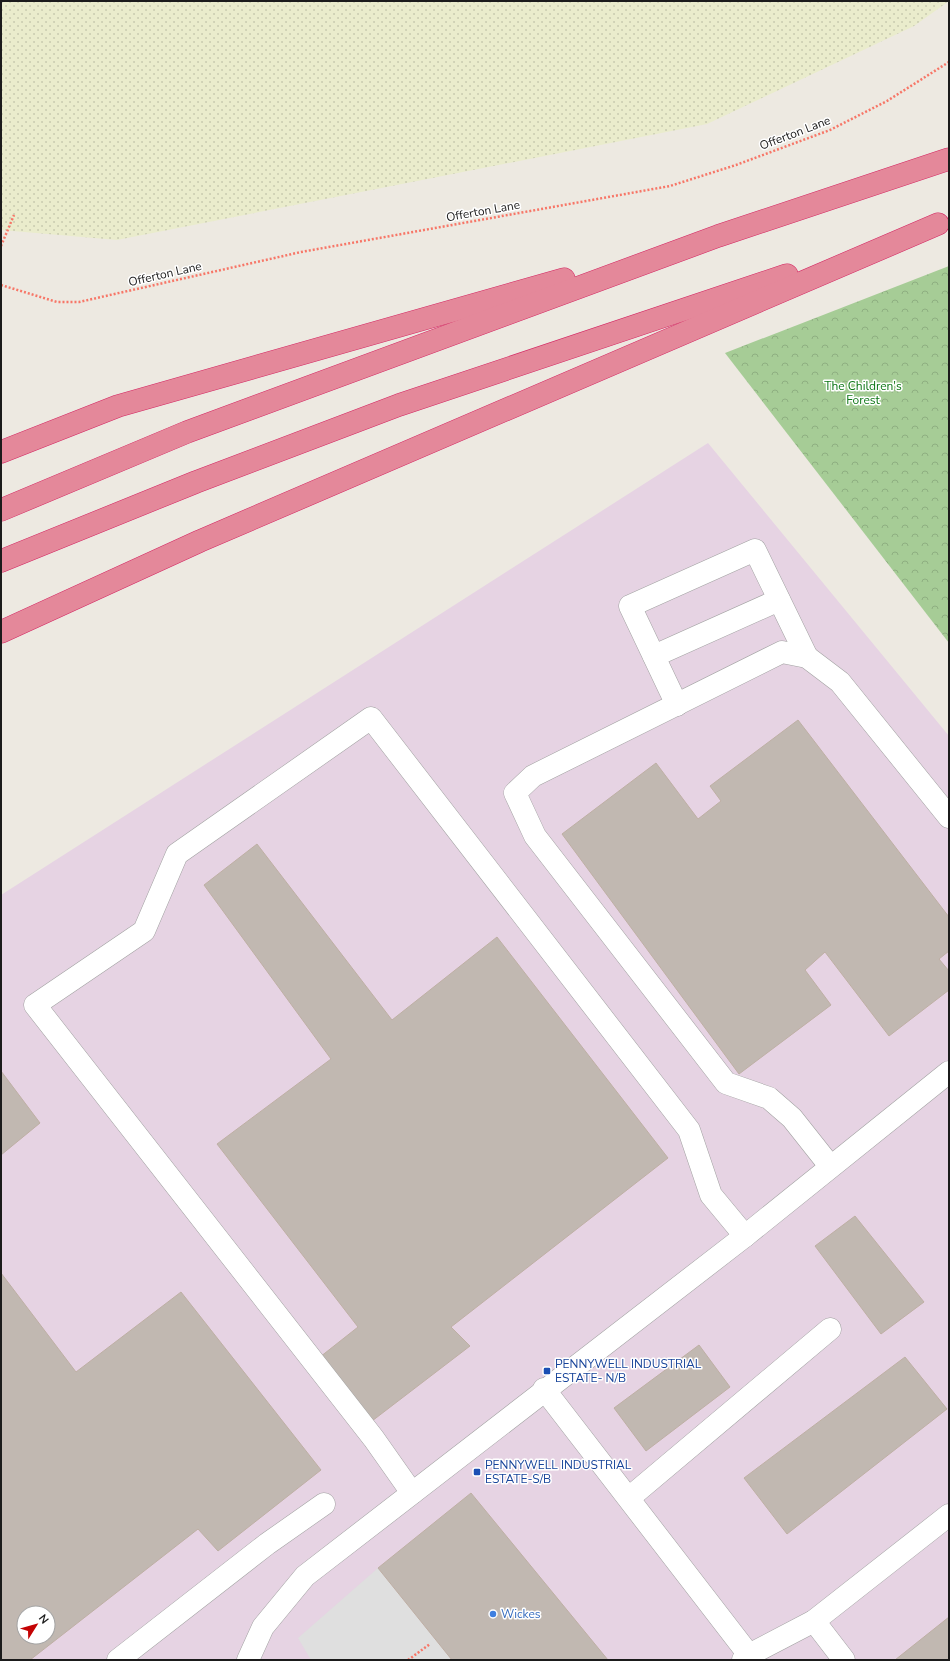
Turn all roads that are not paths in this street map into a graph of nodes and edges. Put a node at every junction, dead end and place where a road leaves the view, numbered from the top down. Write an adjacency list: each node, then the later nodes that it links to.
1 (949, 159): 3 (highway)
2 (943, 222): 6 (highway); 8 (highway)
3 (718, 236): 4 (highway); 5 (highway)
4 (1, 452)
5 (1, 510)
6 (1, 561)
7 (779, 600): 9 (street); 9 (street); 10 (street)
8 (1, 632)
9 (654, 656): 11 (street)
10 (806, 657): 11 (street); 12 (street)
11 (677, 705): 14 (street)
12 (949, 817)
13 (949, 1072): 14 (street)
14 (830, 1166): 15 (street)
15 (745, 1236): 17 (street); 18 (street)
16 (830, 1329): 19 (street)
17 (544, 1389): 18 (street); 19 (street)
18 (412, 1493): 23 (street)
19 (629, 1498): 24 (street)
20 (324, 1504): 25 (street)
21 (949, 1515): 22 (street)
22 (814, 1621): 24 (street); 26 (street)
23 (256, 1656)
24 (748, 1658)
25 (118, 1660)
26 (844, 1660)

